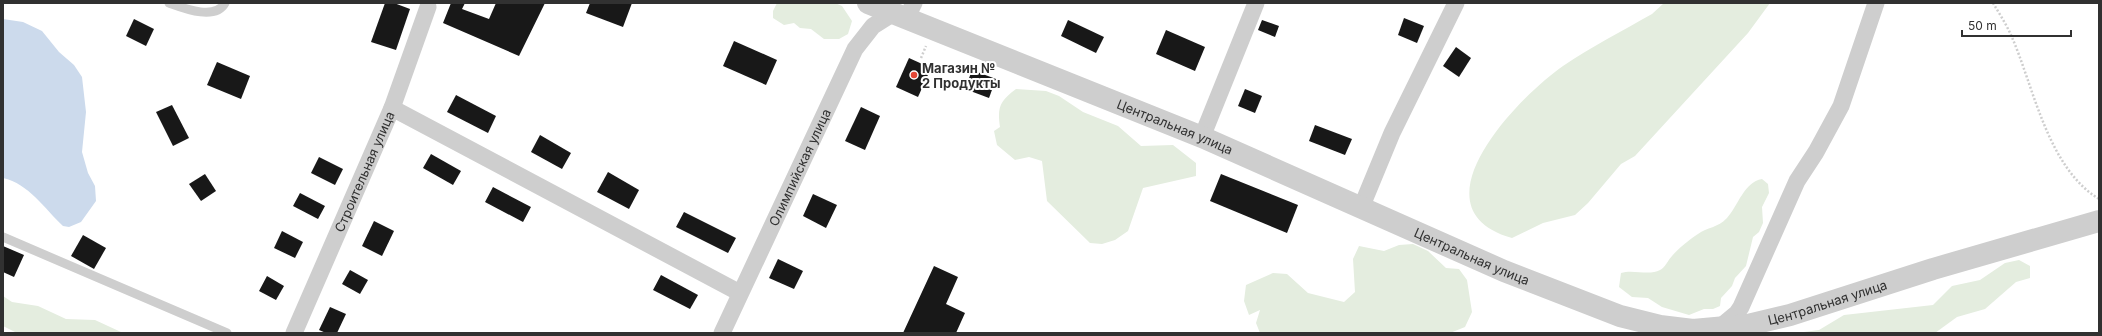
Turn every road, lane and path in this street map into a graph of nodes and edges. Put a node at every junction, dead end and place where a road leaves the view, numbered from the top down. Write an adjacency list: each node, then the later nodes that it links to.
1 (169, 3): 2 (lane)
2 (225, 3)
3 (868, 3): 9 (street, Центральная улица)
4 (1256, 3): 11 (street)
5 (1456, 3): 13 (street)
6 (1876, 3): 17 (street)
7 (1993, 3): 12 (path)
8 (428, 5): 10 (street, Строительная улица)
9 (904, 12): 11 (street, Центральная улица); 16 (street, Олимпийская улица)
10 (392, 108): 16 (street); 19 (street, Строительная улица)
11 (1202, 137): 13 (street, Центральная улица)
12 (2099, 199)
13 (1361, 208): 17 (street, Центральная улица)
14 (2099, 221): 17 (street, Центральная улица)
15 (3, 237): 18 (lane)
16 (740, 293): 20 (street, Олимпийская улица)
17 (1719, 328)
18 (227, 333)
19 (294, 333)
20 (722, 333)

